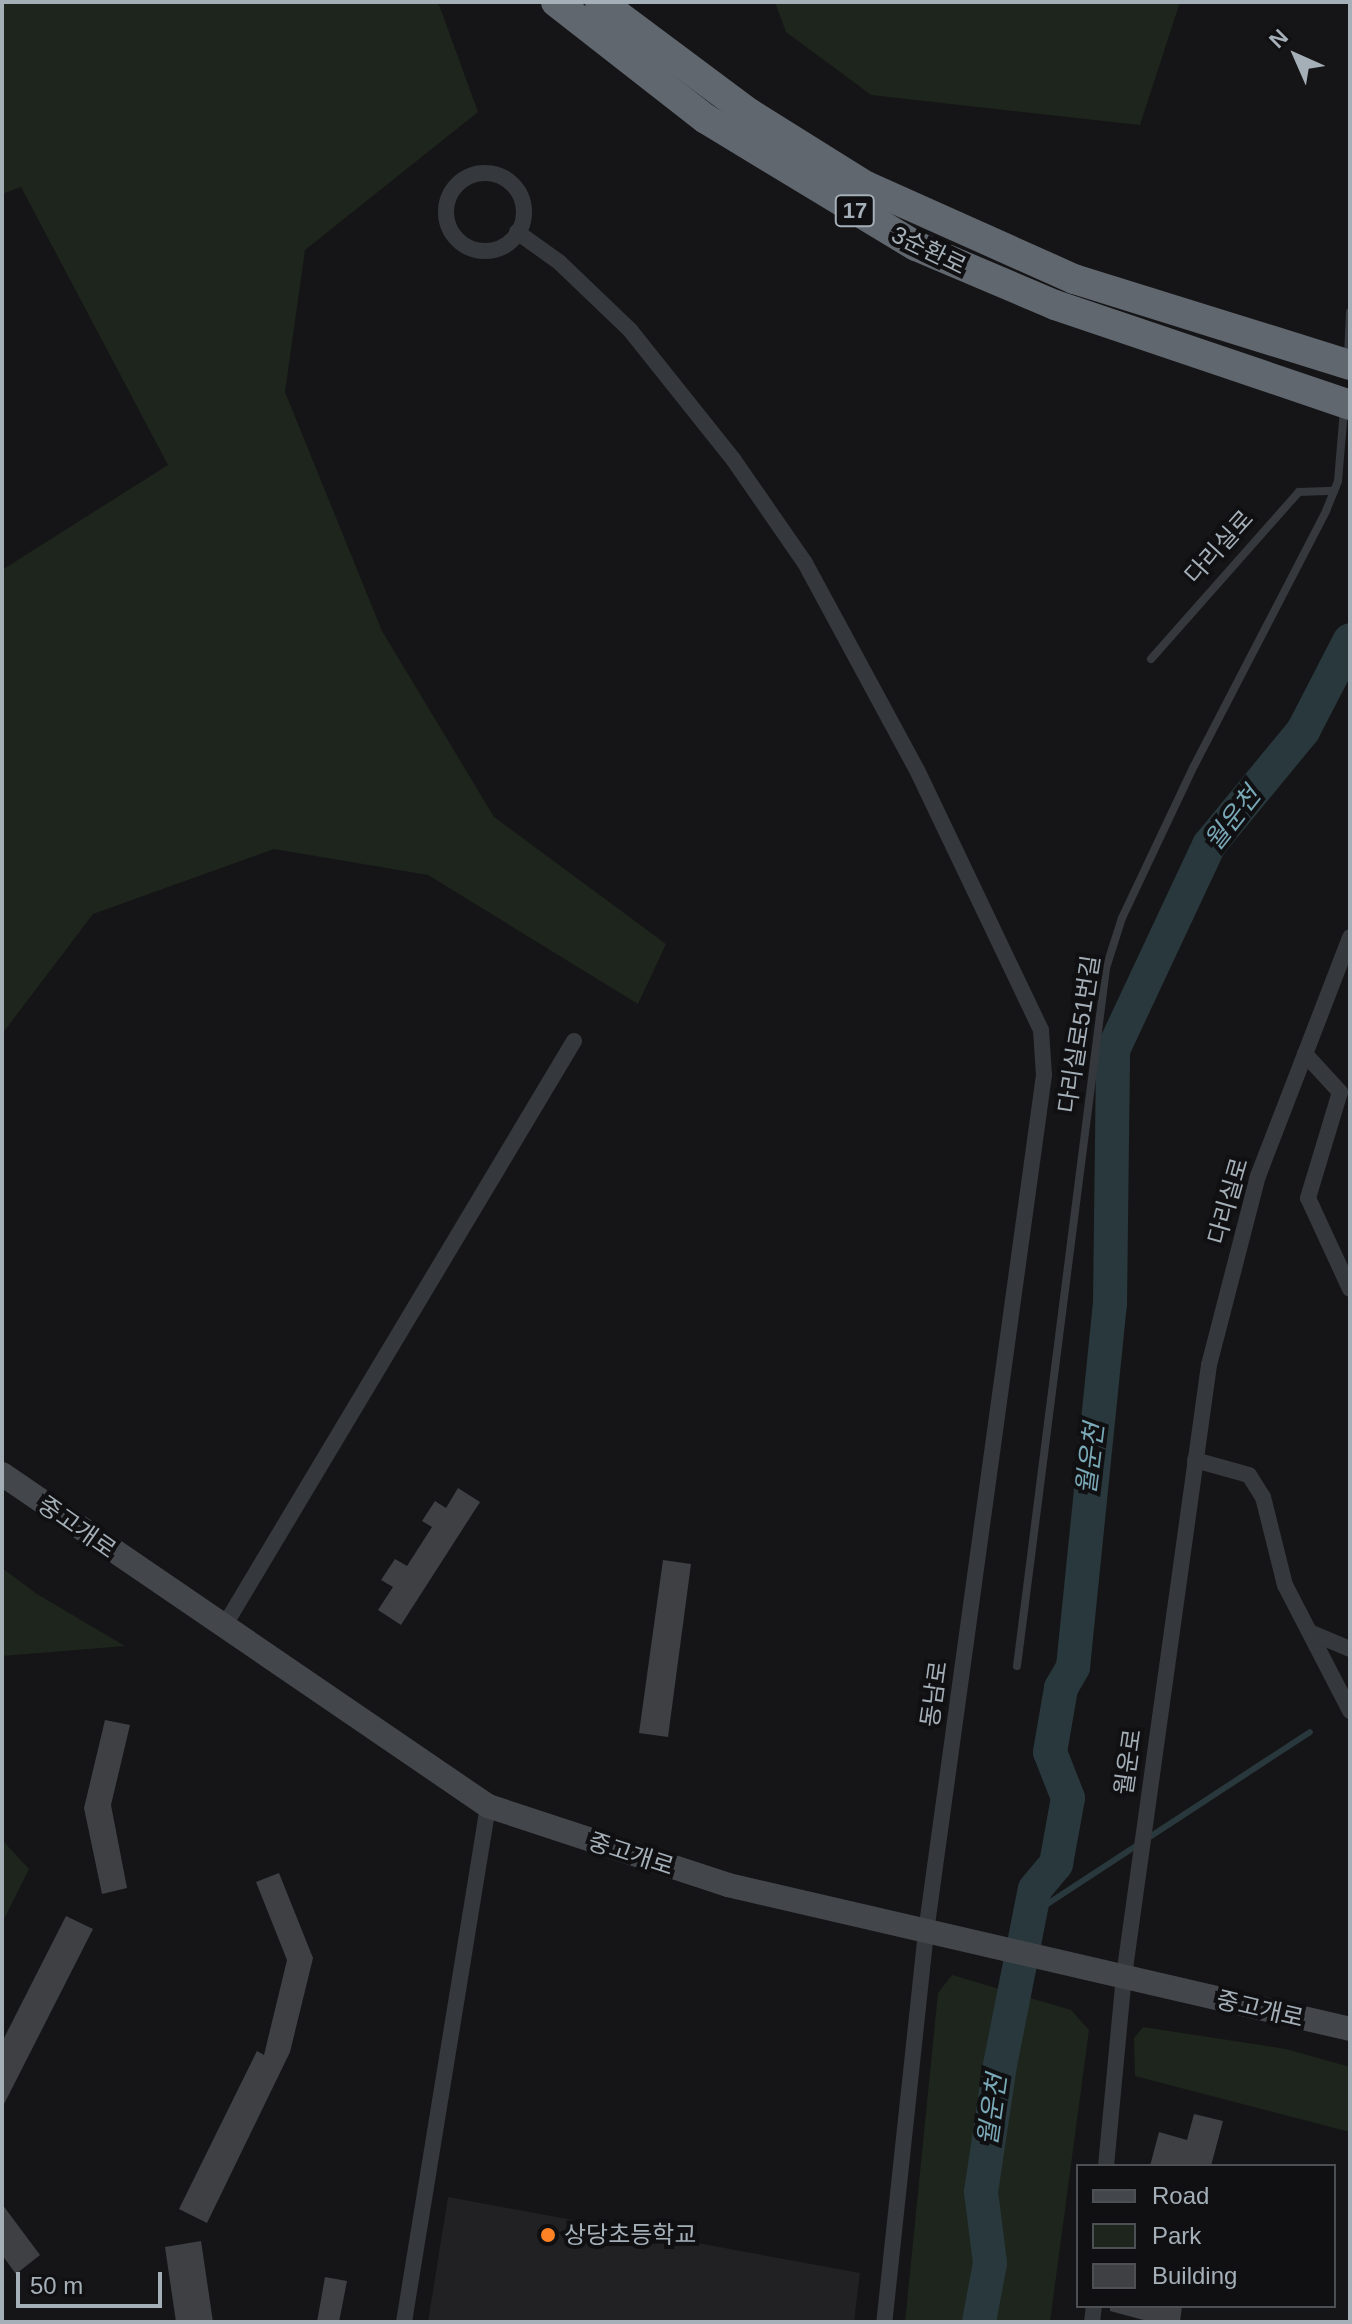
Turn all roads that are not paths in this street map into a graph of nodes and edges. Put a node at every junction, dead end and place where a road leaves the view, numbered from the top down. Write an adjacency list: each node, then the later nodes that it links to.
1 (556, 2): 5 (highway, 3순환로 / 17)
2 (600, 2): 5 (highway, 3순환로 / 17)
3 (517, 232): 3 (street); 21 (street, 동남로)
4 (1350, 312): 5 (lane, 다리실로51번길)
5 (1348, 385): 6 (lane, 다리실로51번길)
6 (1334, 491): 7 (lane, 다리실로); 18 (lane, 다리실로51번길)
7 (1151, 659)
8 (1349, 948): 10 (street, 다리실로)
9 (574, 1041): 15 (street)
10 (1305, 1054): 11 (street); 12 (street, 다리실로)
11 (1350, 1289)
12 (1209, 1365): 13 (street, 월운로)
13 (1195, 1460): 16 (street); 22 (street, 월운로)
14 (2, 1474): 15 (street, 중고개로)
15 (223, 1628): 20 (street, 중고개로)
16 (1312, 1633): 17 (street); 19 (street)
17 (1350, 1649)
18 (1017, 1666)
19 (1350, 1711)
20 (488, 1806): 21 (street, 중고개로); 25 (street)
21 (926, 1932): 22 (street, 중고개로); 26 (street, 동남로)
22 (1124, 1976): 23 (street, 중고개로); 24 (street, 월운로)
23 (1350, 2029)
24 (1106, 2164)
25 (404, 2322)
26 (884, 2322)

